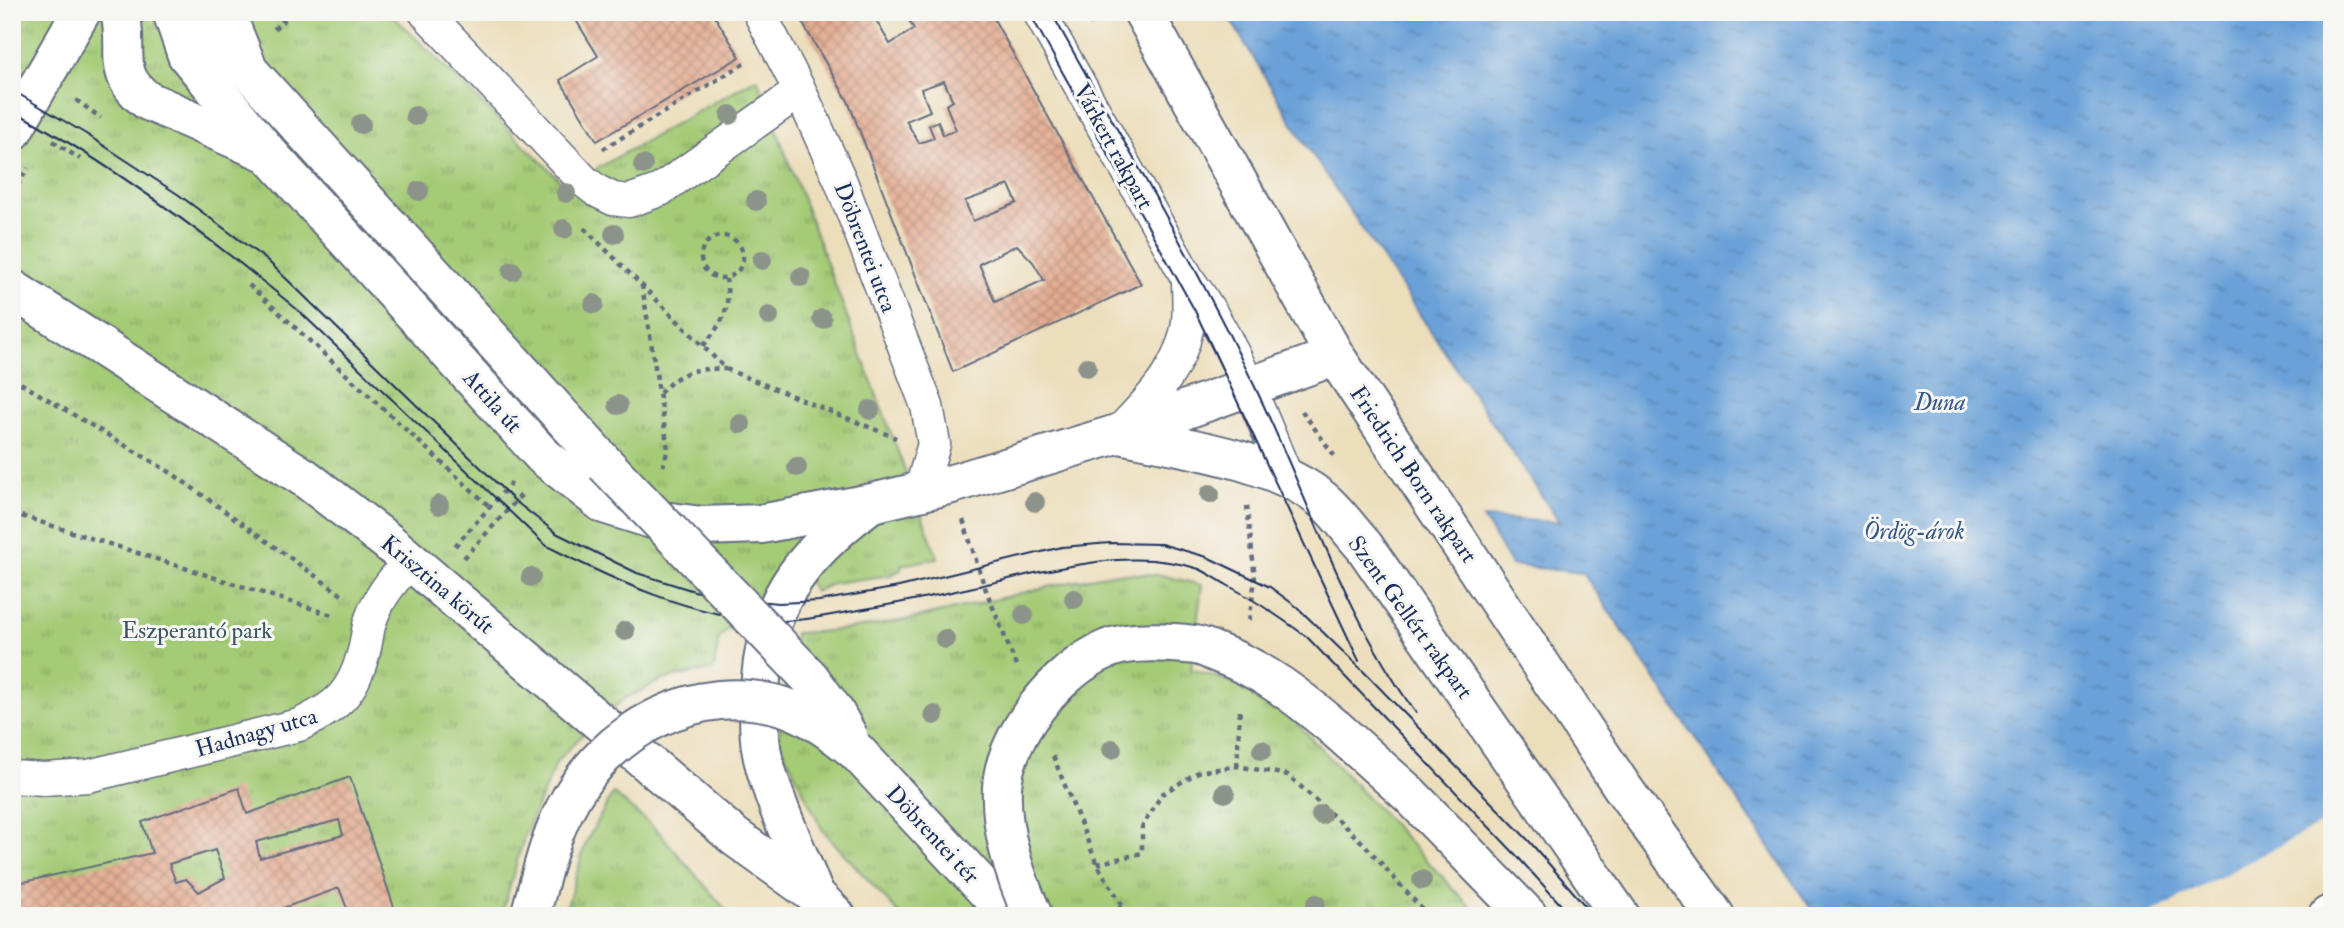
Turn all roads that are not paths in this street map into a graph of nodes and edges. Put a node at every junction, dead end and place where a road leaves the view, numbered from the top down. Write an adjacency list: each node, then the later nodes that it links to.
1 (81, 12): 12 (main road)
2 (120, 12): 13 (main road)
3 (172, 12): 13 (main road, Attila út)
4 (178, 12): 10 (main road)
5 (225, 12): 10 (main road)
6 (425, 12): 11 (street)
7 (759, 12): 11 (street, Döbrentei utca)
8 (1039, 12): 14 (street, Várkert rakpart)
9 (1143, 12): 16 (main road, Friedrich Born rakpart)
10 (249, 71): 23 (main road, bridge)
11 (800, 91): 20 (street, Döbrentei utca)
12 (29, 134)
13 (268, 153): 21 (main road, Attila út)
14 (1188, 279): 17 (street, Várkert rakpart); 18 (street, Várkert rakpart)
15 (12, 289): 22 (main road, Krisztina körút)
16 (1335, 356): 17 (main road); 31 (main road, Friedrich Born rakpart)
17 (1248, 387): 18 (main road); 19 (street, Várkert rakpart)
18 (1117, 434): 19 (main road, Szent Gellért rakpart); 20 (main road)
19 (1288, 480): 30 (main road, Szent Gellért rakpart)
20 (936, 488): 21 (main road, Attila út)
21 (872, 503): 25 (main road)
22 (410, 561): 24 (street, Hadnagy utca); 25 (main road, Krisztina körút)
23 (857, 752): 26 (main road, bridge); 27 (main road, Döbrentei tér)
24 (12, 777)
25 (828, 909)
26 (530, 916)
27 (1010, 916)
28 (1034, 916): 29 (main road, bridge)
29 (1528, 916)
30 (1620, 916)
31 (1715, 916)

